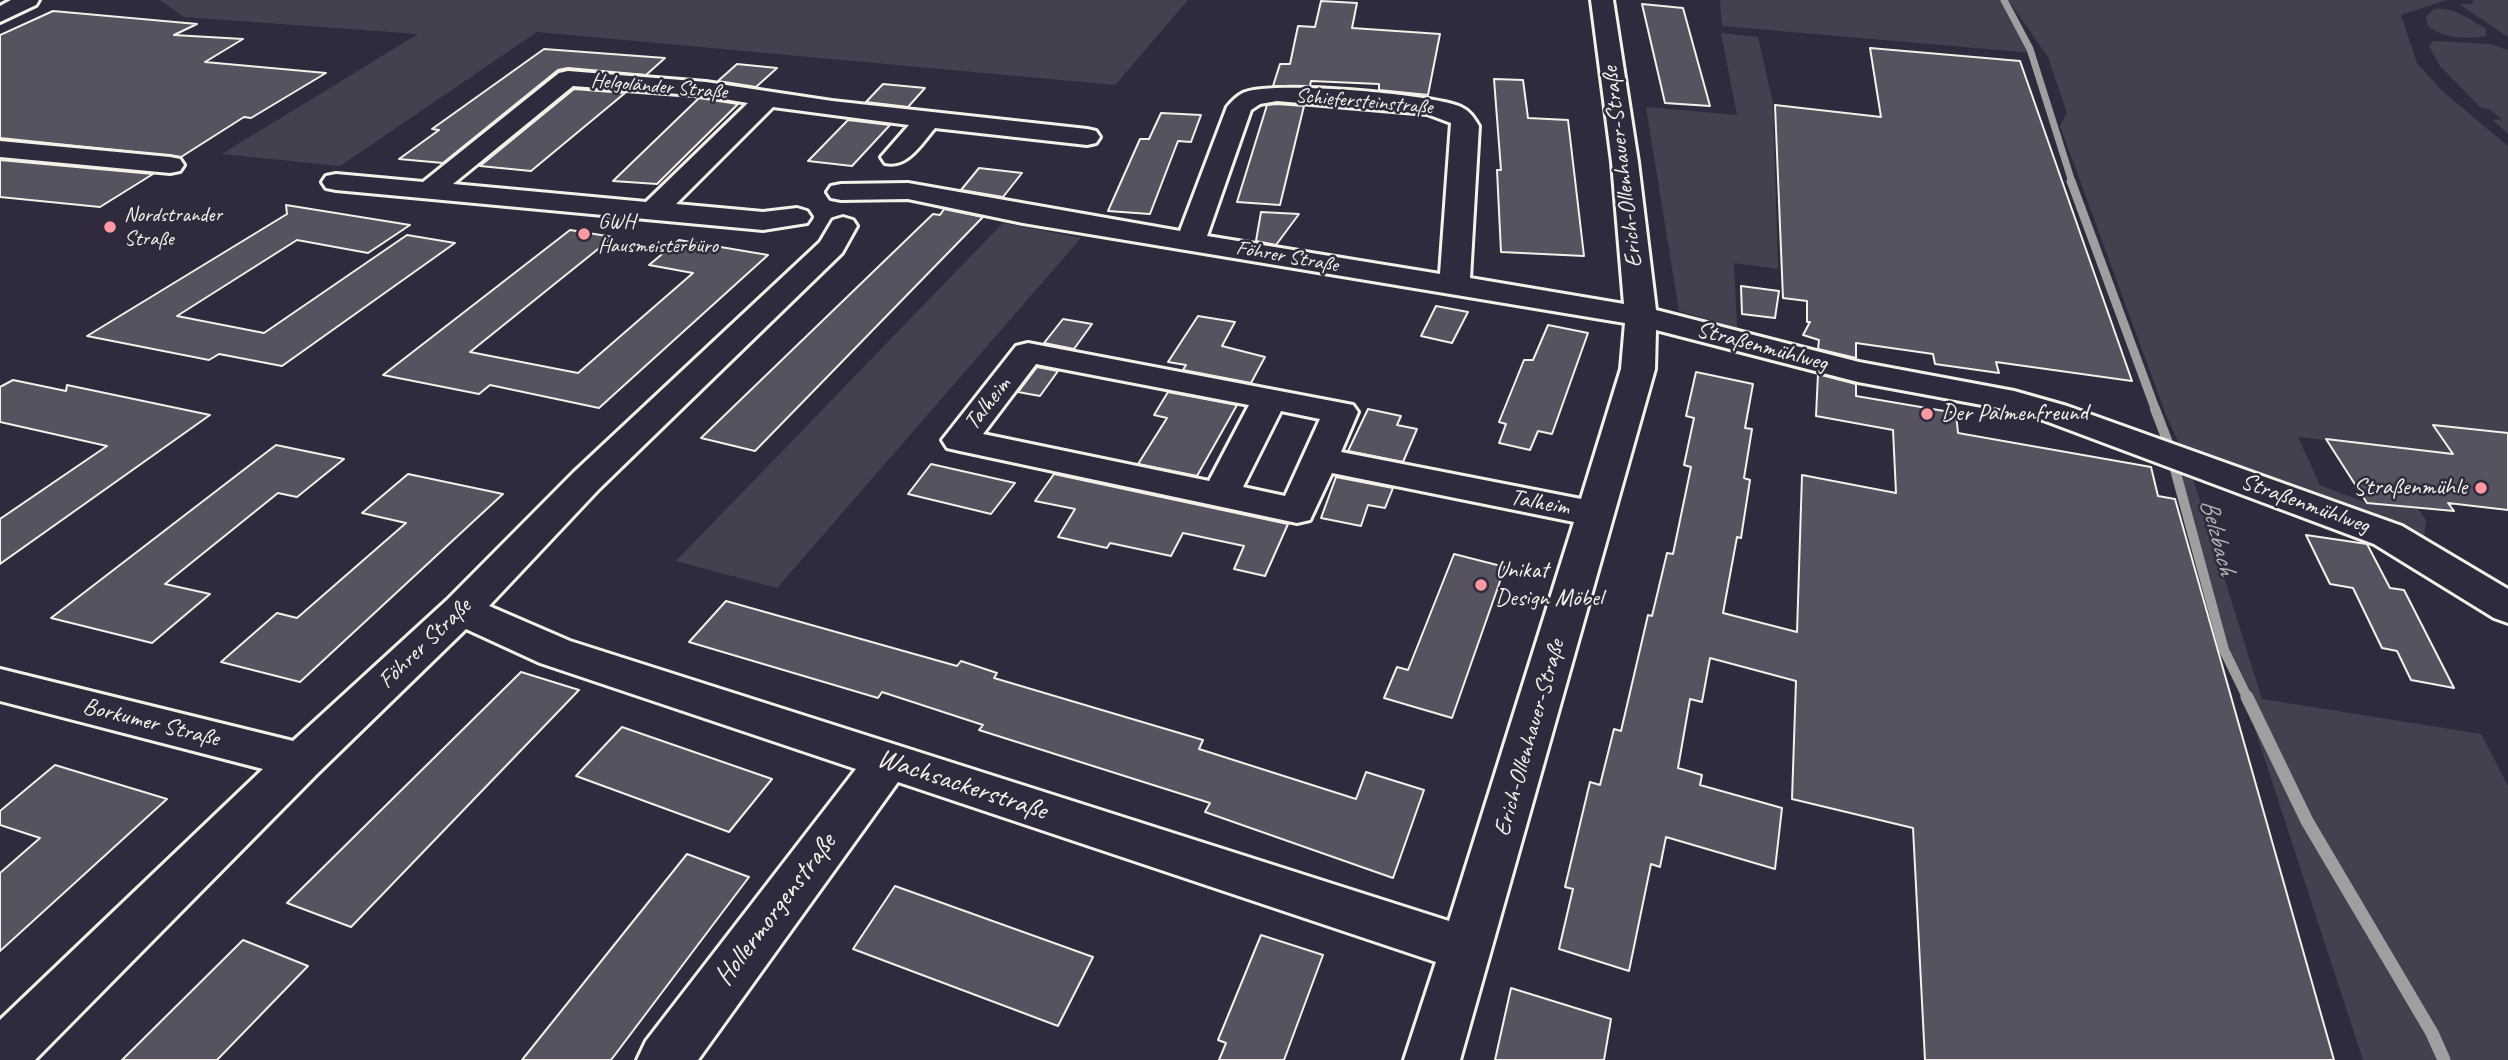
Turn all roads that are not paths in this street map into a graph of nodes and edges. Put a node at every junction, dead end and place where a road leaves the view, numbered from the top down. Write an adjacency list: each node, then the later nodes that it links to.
1 (28, 0): 3 (street)
2 (1602, 0): 16 (street, Erich-Ollenhauer-Straße)
3 (0, 15)
4 (767, 99): 5 (street, Helgoländer Straße); 11 (street, Helgoländer Straße); 13 (street)
5 (929, 119): 6 (street, Helgoländer Straße); 8 (street)
6 (1087, 137)
7 (0, 149): 9 (street)
8 (894, 157)
9 (170, 165)
10 (336, 182): 11 (street)
11 (427, 192): 13 (street)
12 (851, 209): 13 (street, Föhrer Straße); 14 (street, Föhrer Straße); 22 (street, Föhrer Straße)
13 (652, 212)
14 (1191, 240): 15 (street, Föhrer Straße); 15 (street, Schiefersteinstraße)
15 (1454, 286): 16 (street, Föhrer Straße)
16 (1641, 316): 20 (street, Erich-Ollenhauer-Straße); 21 (street, Straßenmühlweg)
17 (1270, 399): 18 (street, Talheim); 19 (street); 19 (street, Talheim)
18 (1320, 459): 19 (street, Talheim); 20 (street, Talheim)
19 (1220, 495)
20 (1595, 514): 26 (street, Erich-Ollenhauer-Straße)
21 (2508, 608)
22 (461, 610): 24 (street, Föhrer Straße); 25 (street, Wachsackerstraße)
23 (0, 685): 24 (street, Borkumer Straße)
24 (301, 761): 27 (street, Föhrer Straße)
25 (888, 761): 26 (street, Wachsackerstraße); 28 (street, Hollermorgenstraße)
26 (1466, 949): 29 (street, Erich-Ollenhauer-Straße)
27 (0, 1057)
28 (665, 1060)
29 (1432, 1060)

